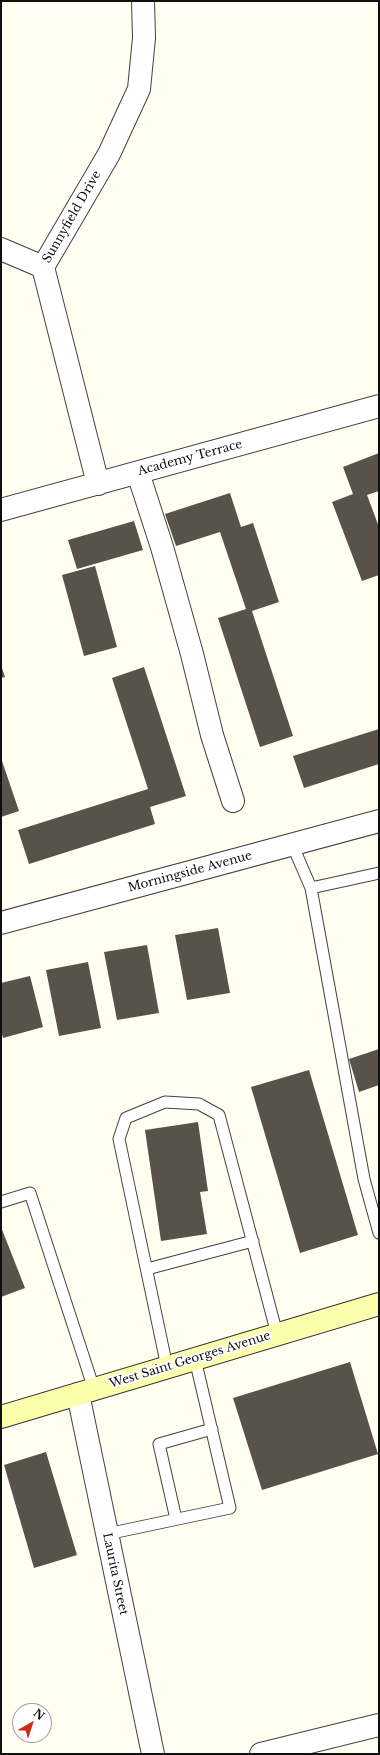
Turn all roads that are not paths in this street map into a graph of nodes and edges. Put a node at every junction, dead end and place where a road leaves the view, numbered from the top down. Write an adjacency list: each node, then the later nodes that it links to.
1 (143, 1): 3 (street, Sunnyfield Drive)
2 (1, 249): 3 (street)
3 (43, 267): 6 (street, Sunnyfield Drive)
4 (379, 406): 5 (street, Academy Terrace)
5 (138, 472): 6 (street, Academy Terrace); 8 (street)
6 (98, 484): 7 (street, Academy Terrace)
7 (1, 510)
8 (233, 801)
9 (379, 821): 10 (street, Morningside Avenue)
10 (292, 844): 12 (lane); 13 (street, Morningside Avenue)
11 (379, 873): 12 (lane)
12 (311, 888): 15 (lane)
13 (1, 923)
14 (1, 1202): 22 (lane)
15 (379, 1233)
16 (253, 1241): 17 (lane); 17 (lane); 19 (lane)
17 (147, 1269): 21 (lane)
18 (379, 1304): 19 (main road, West Saint Georges Avenue)
19 (278, 1334): 20 (main road, West Saint Georges Avenue)
20 (195, 1359): 21 (main road, West Saint Georges Avenue); 24 (lane)
21 (168, 1367): 22 (main road, West Saint Georges Avenue)
22 (86, 1391): 23 (main road, West Saint Georges Avenue); 26 (street, Laurita Street)
23 (1, 1417)
24 (212, 1429): 25 (lane); 25 (lane)
25 (176, 1519): 26 (lane)
26 (107, 1534): 28 (street, Laurita Street)
27 (379, 1725): 29 (street)
28 (153, 1754)
29 (261, 1754)

